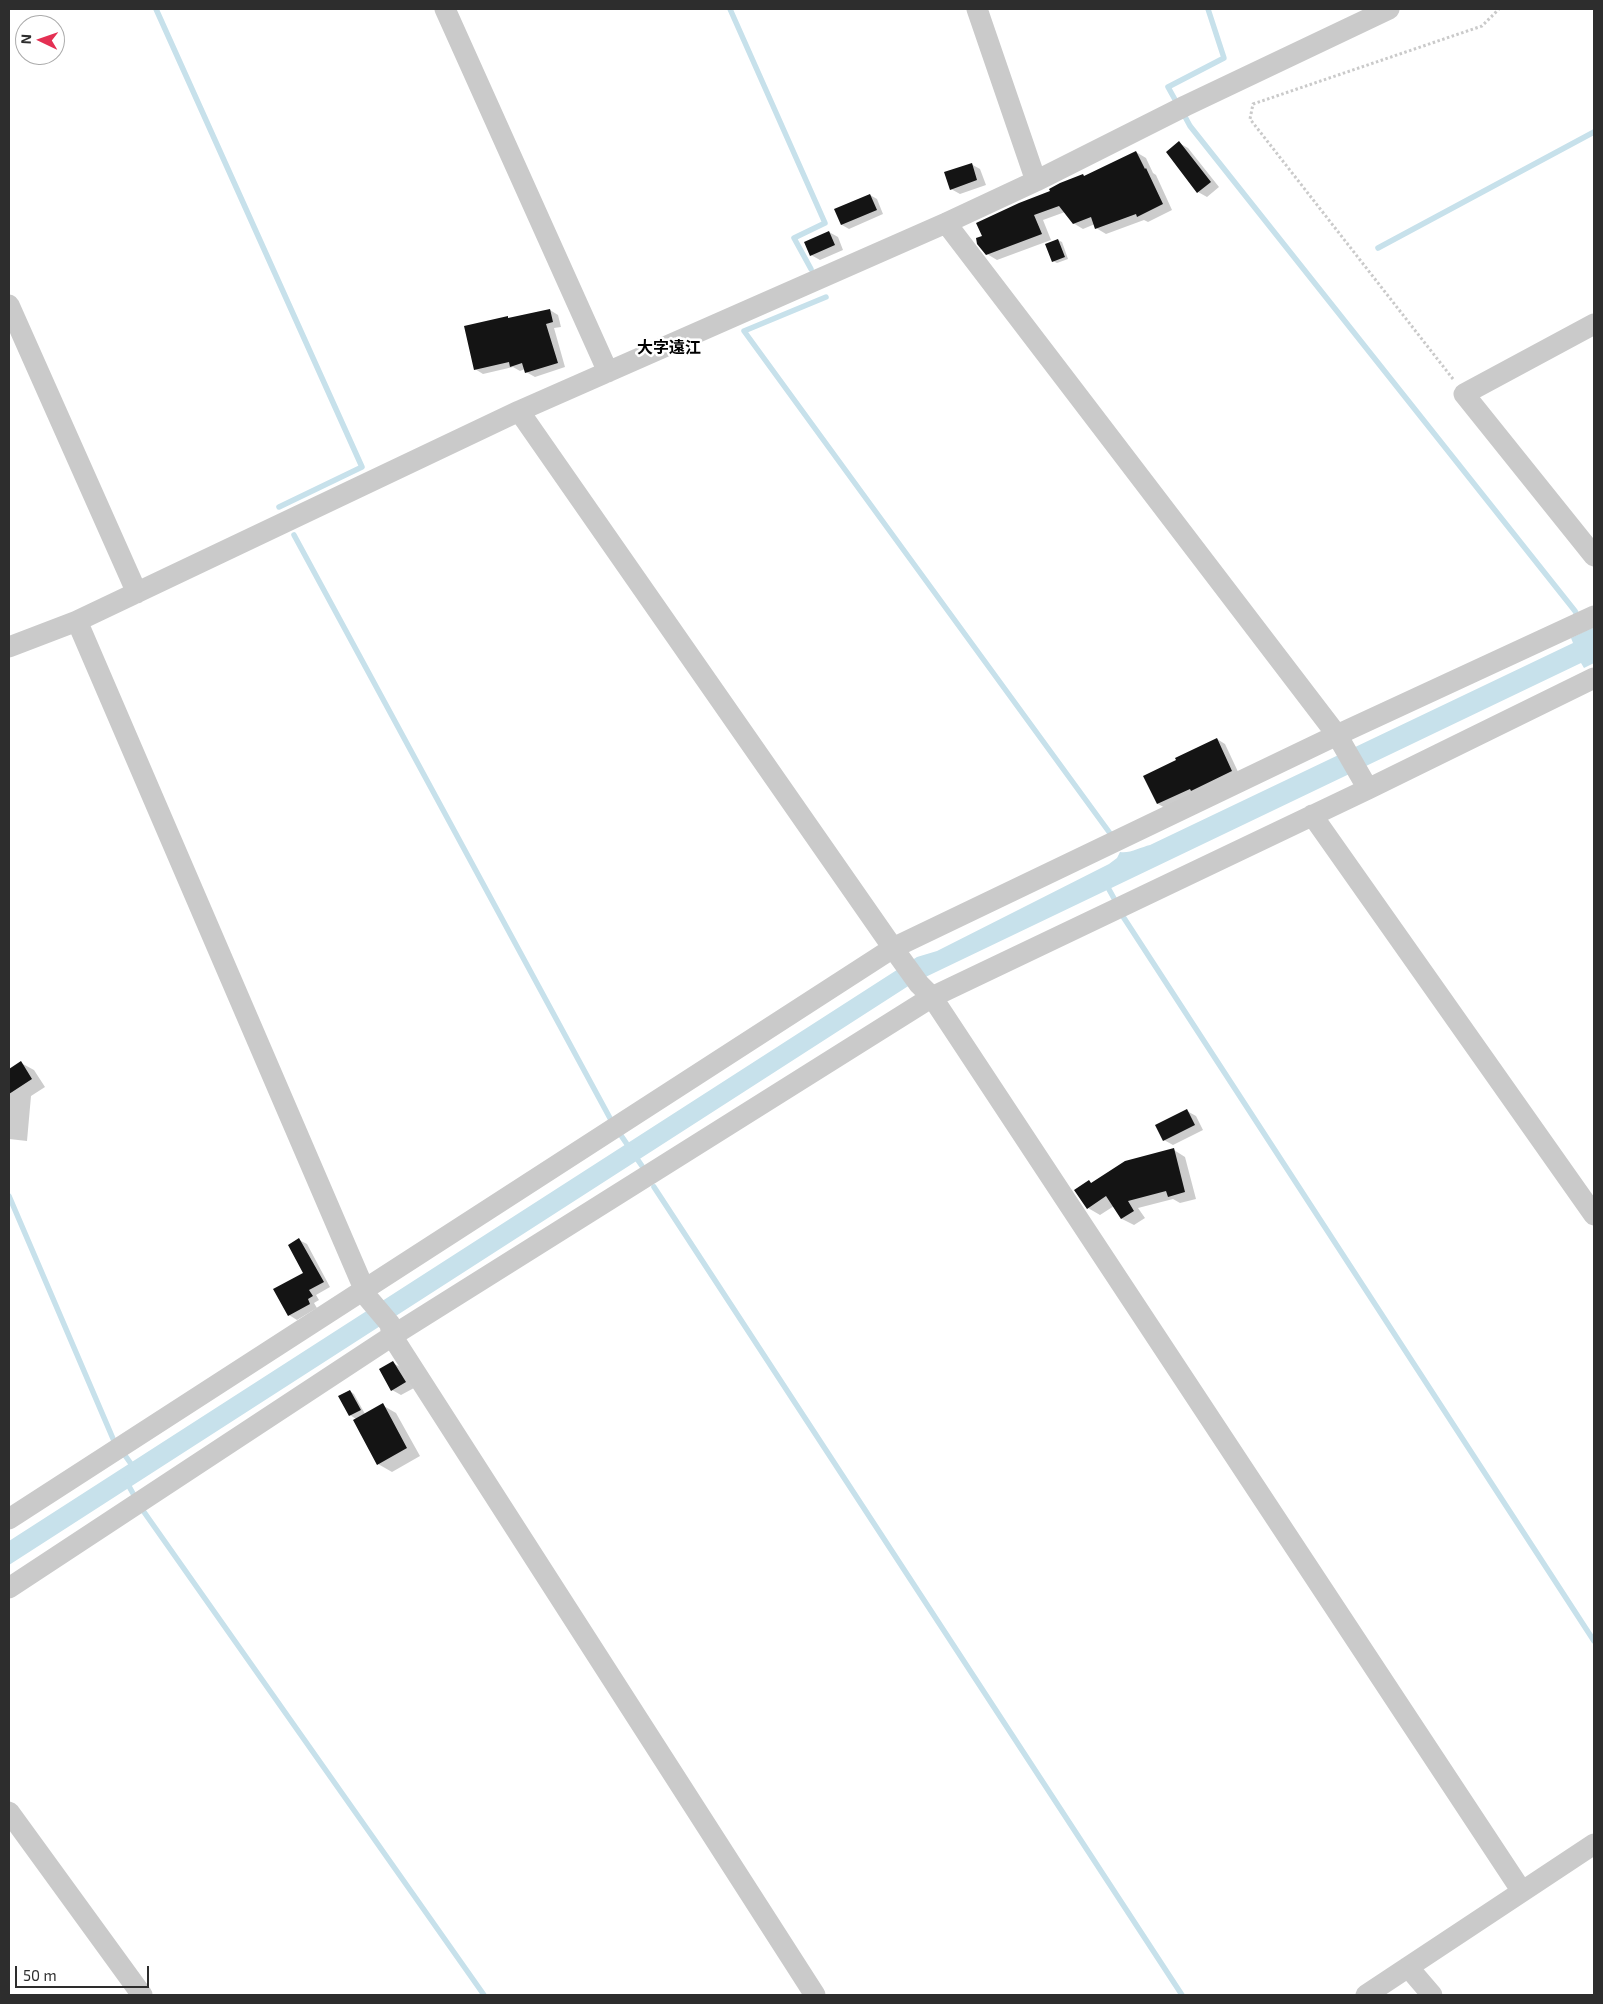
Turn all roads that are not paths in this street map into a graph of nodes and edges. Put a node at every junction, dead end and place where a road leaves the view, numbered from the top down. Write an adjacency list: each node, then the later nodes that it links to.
1 (445, 9): 8 (street)
2 (977, 9): 4 (street)
3 (1389, 9): 4 (street)
4 (1036, 181): 5 (street)
5 (946, 223): 8 (street); 16 (street)
6 (9, 305): 11 (street)
7 (1594, 324): 10 (street)
8 (608, 372): 9 (street)
9 (519, 411): 11 (street); 19 (street)
10 (1594, 556)
11 (137, 592): 13 (street)
12 (1585, 620): 16 (street)
13 (77, 621): 14 (street); 22 (street)
14 (9, 647)
15 (1594, 678): 17 (street)
16 (1341, 741): 17 (street); 19 (street)
17 (1364, 784): 18 (street)
18 (1312, 815): 20 (street); 21 (street)
19 (896, 952): 20 (street); 22 (street)
20 (925, 991): 23 (street); 28 (street)
21 (1594, 1215)
22 (366, 1293): 23 (street); 24 (street)
23 (391, 1330): 25 (street); 31 (street)
24 (9, 1519)
25 (9, 1588)
26 (9, 1812): 30 (street)
27 (1594, 1844): 28 (street)
28 (1521, 1890): 29 (street)
29 (1408, 1967): 32 (street); 33 (street)
30 (142, 1995)
31 (815, 1995)
32 (1366, 1995)
33 (1432, 1995)

